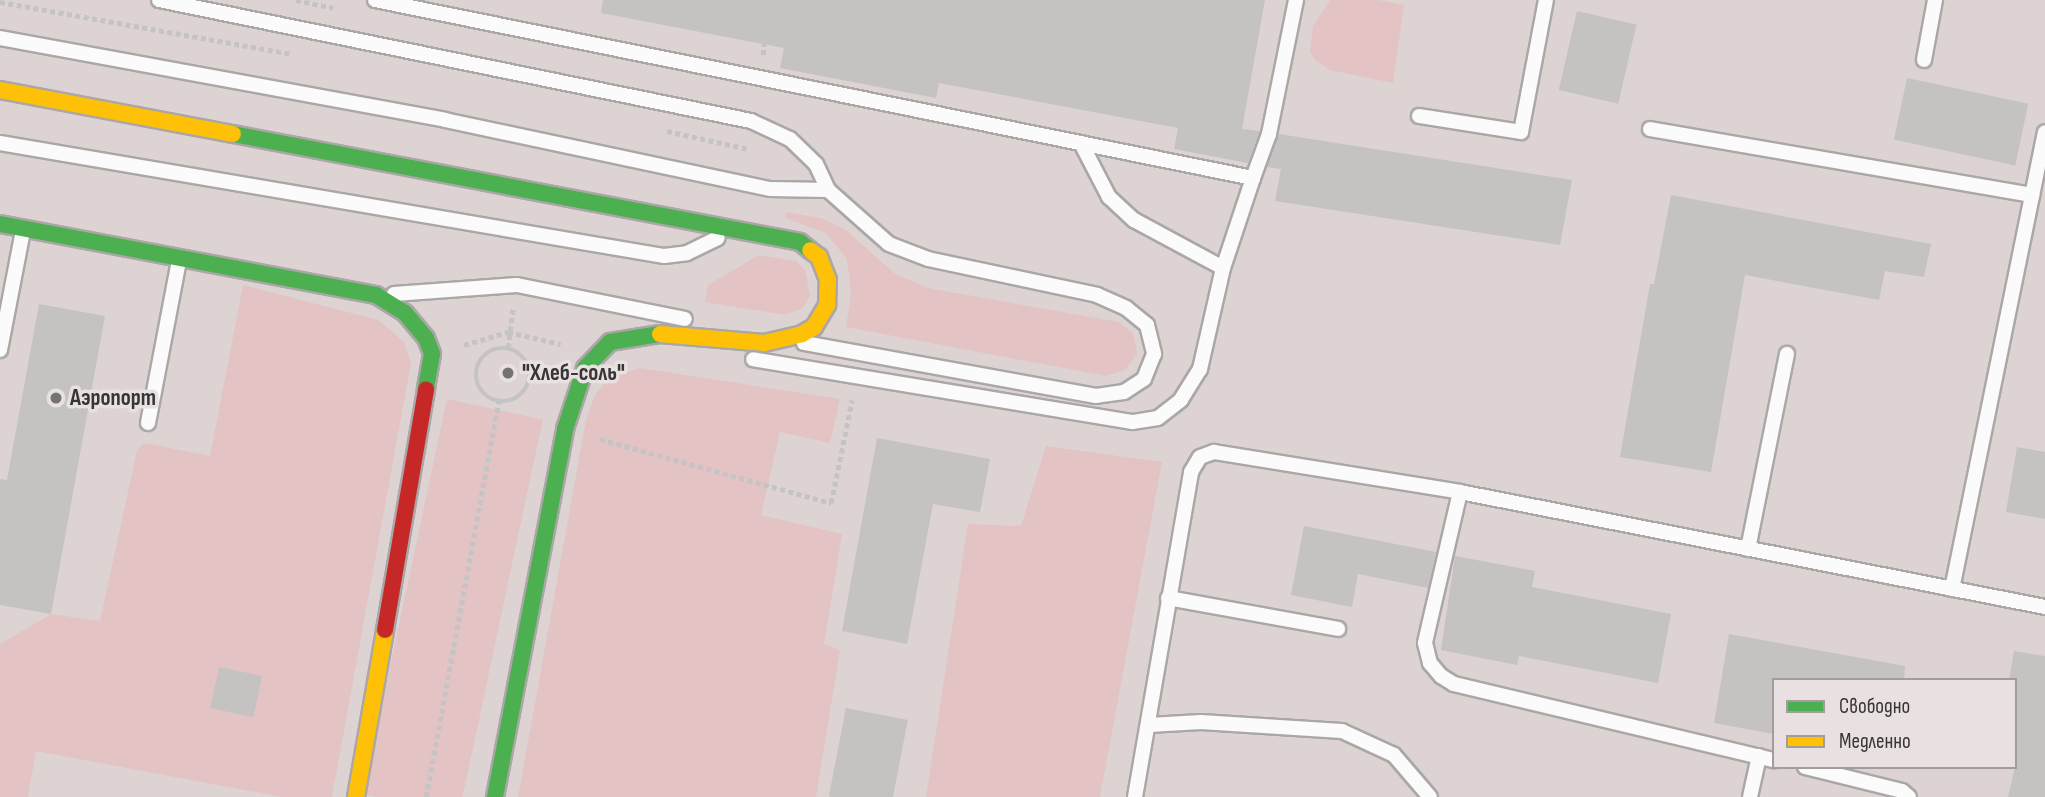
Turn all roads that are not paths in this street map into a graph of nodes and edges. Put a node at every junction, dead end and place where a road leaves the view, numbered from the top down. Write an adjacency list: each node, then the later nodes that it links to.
1 (159, 0): 15 (lane)
2 (375, 0): 13 (lane)
3 (1296, 0): 14 (lane)
4 (1546, 0): 9 (lane)
5 (1935, 0): 7 (lane)
6 (0, 38): 15 (lane)
7 (1924, 60)
8 (0, 90): 19 (street)
9 (1419, 116)
10 (1650, 129): 16 (lane)
11 (2045, 132): 16 (lane)
12 (0, 143): 19 (lane)
13 (1082, 145): 14 (lane); 21 (lane)
14 (1253, 178): 21 (lane)
15 (828, 190): 24 (lane)
16 (2032, 195): 30 (lane)
17 (0, 224): 18 (street)
18 (24, 228): 20 (street); 25 (lane)
19 (747, 232): 24 (street)
20 (180, 257): 22 (street); 27 (lane)
21 (1223, 268): 23 (lane)
22 (376, 295): 24 (lane); 38 (street)
23 (624, 337): 24 (street); 39 (street)
24 (786, 339)
25 (0, 350)
26 (1787, 354): 29 (lane)
27 (148, 423)
28 (1460, 492): 29 (lane); 31 (lane); 35 (lane)
29 (1748, 549): 30 (lane)
30 (1952, 589): 32 (lane)
31 (1168, 598): 33 (lane); 34 (lane)
32 (2045, 607)
33 (1338, 629)
34 (1149, 725): 40 (lane); 41 (lane)
35 (1759, 756): 36 (lane); 42 (lane)
36 (1772, 759)
37 (1813, 769): 43 (lane)
38 (356, 797)
39 (495, 797)
40 (1135, 797)
41 (1430, 797)
42 (1750, 797)
43 (1909, 797)

